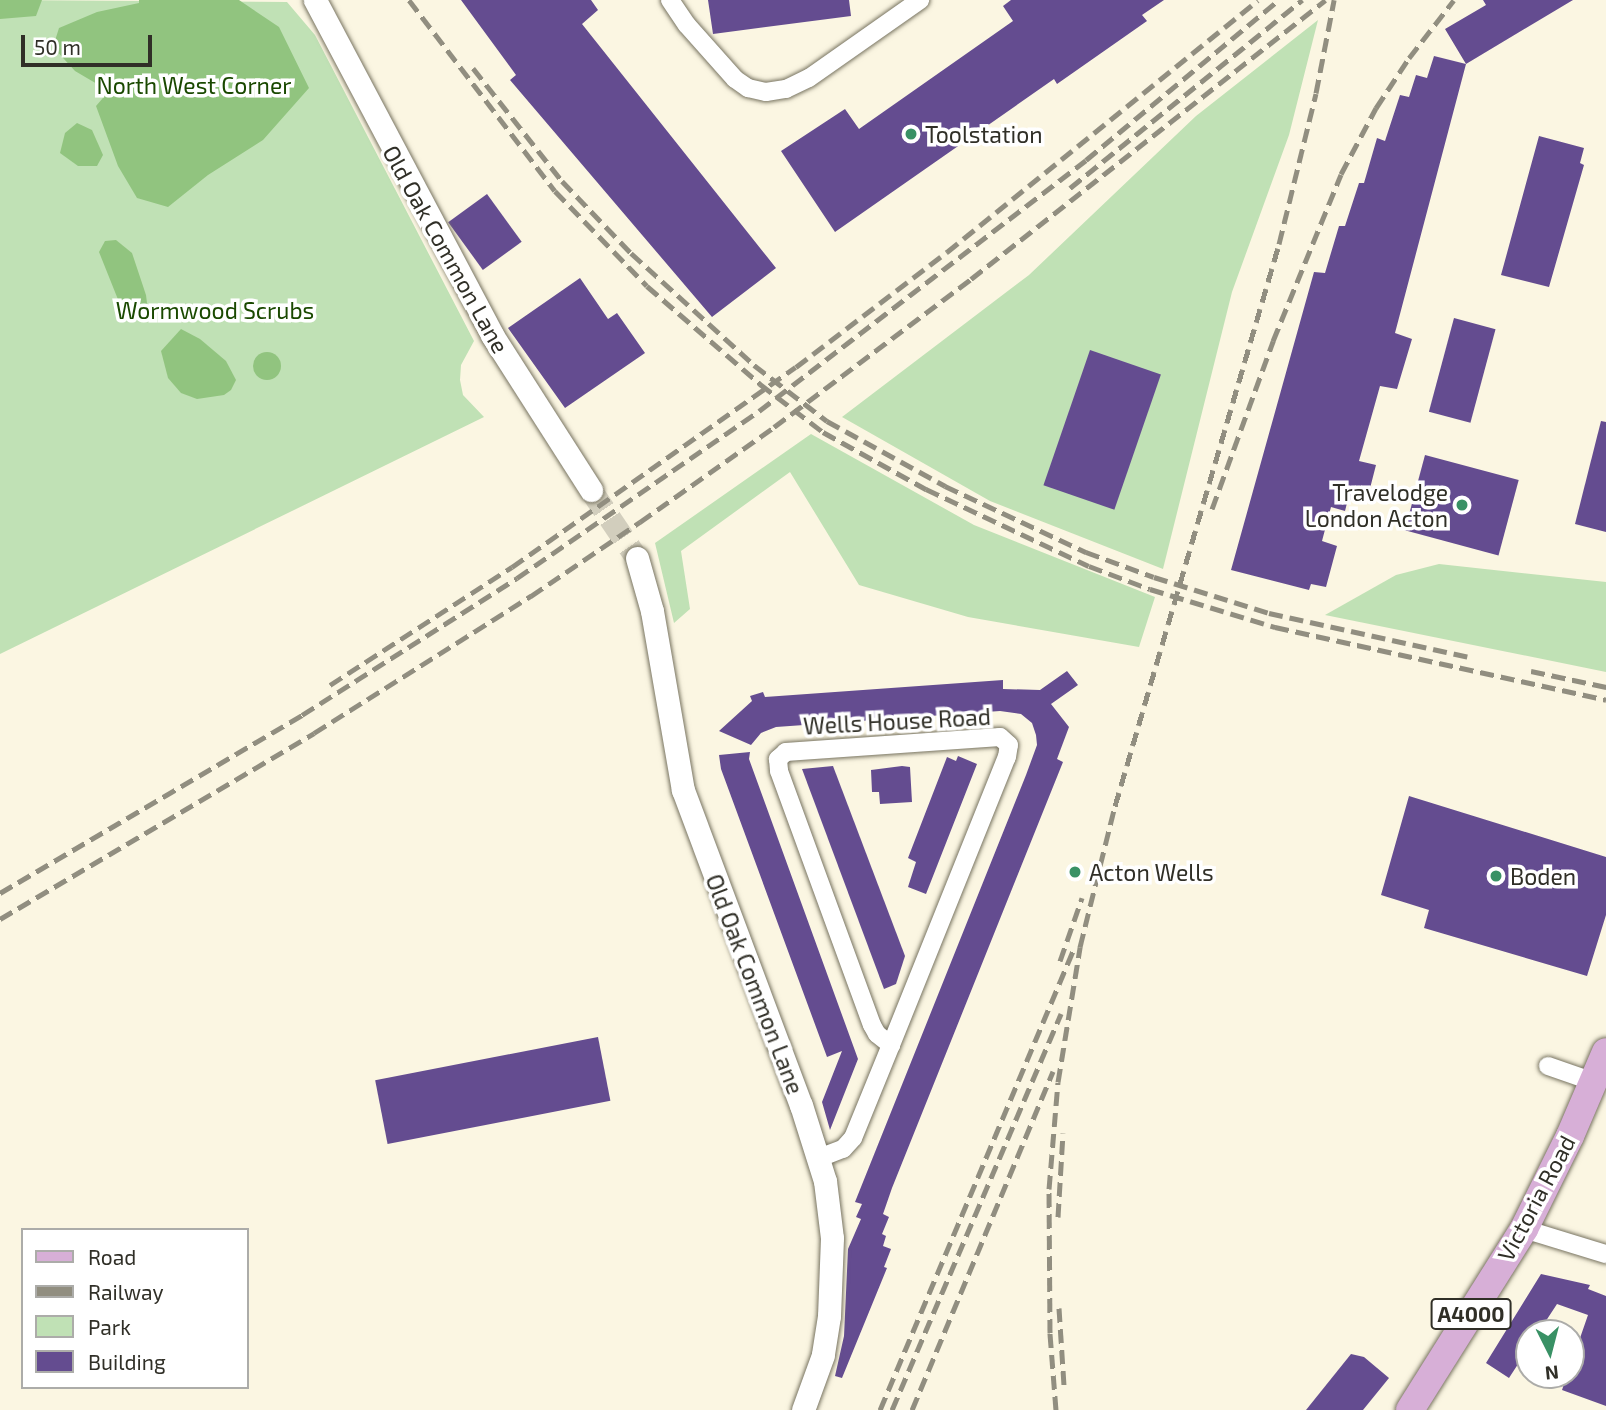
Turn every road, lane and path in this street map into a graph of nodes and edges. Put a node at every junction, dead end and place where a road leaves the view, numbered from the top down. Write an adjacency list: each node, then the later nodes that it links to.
1 (315, 0): 4 (street, Old Oak Common Lane)
2 (670, 0): 3 (street)
3 (920, 0)
4 (591, 490)
5 (637, 558): 10 (street, Old Oak Common Lane)
6 (891, 1045): 6 (street, Wells House Road); 10 (street, Wells House Road)
7 (1606, 1052): 9 (main road, Victoria Road / A4000)
8 (1548, 1066): 9 (street)
9 (1594, 1082): 11 (main road, Victoria Road / A4000)
10 (819, 1158): 13 (street, Old Oak Common Lane)
11 (1524, 1228): 12 (street); 14 (main road, Victoria Road / A4000)
12 (1606, 1254)
13 (803, 1410)
14 (1409, 1410)

